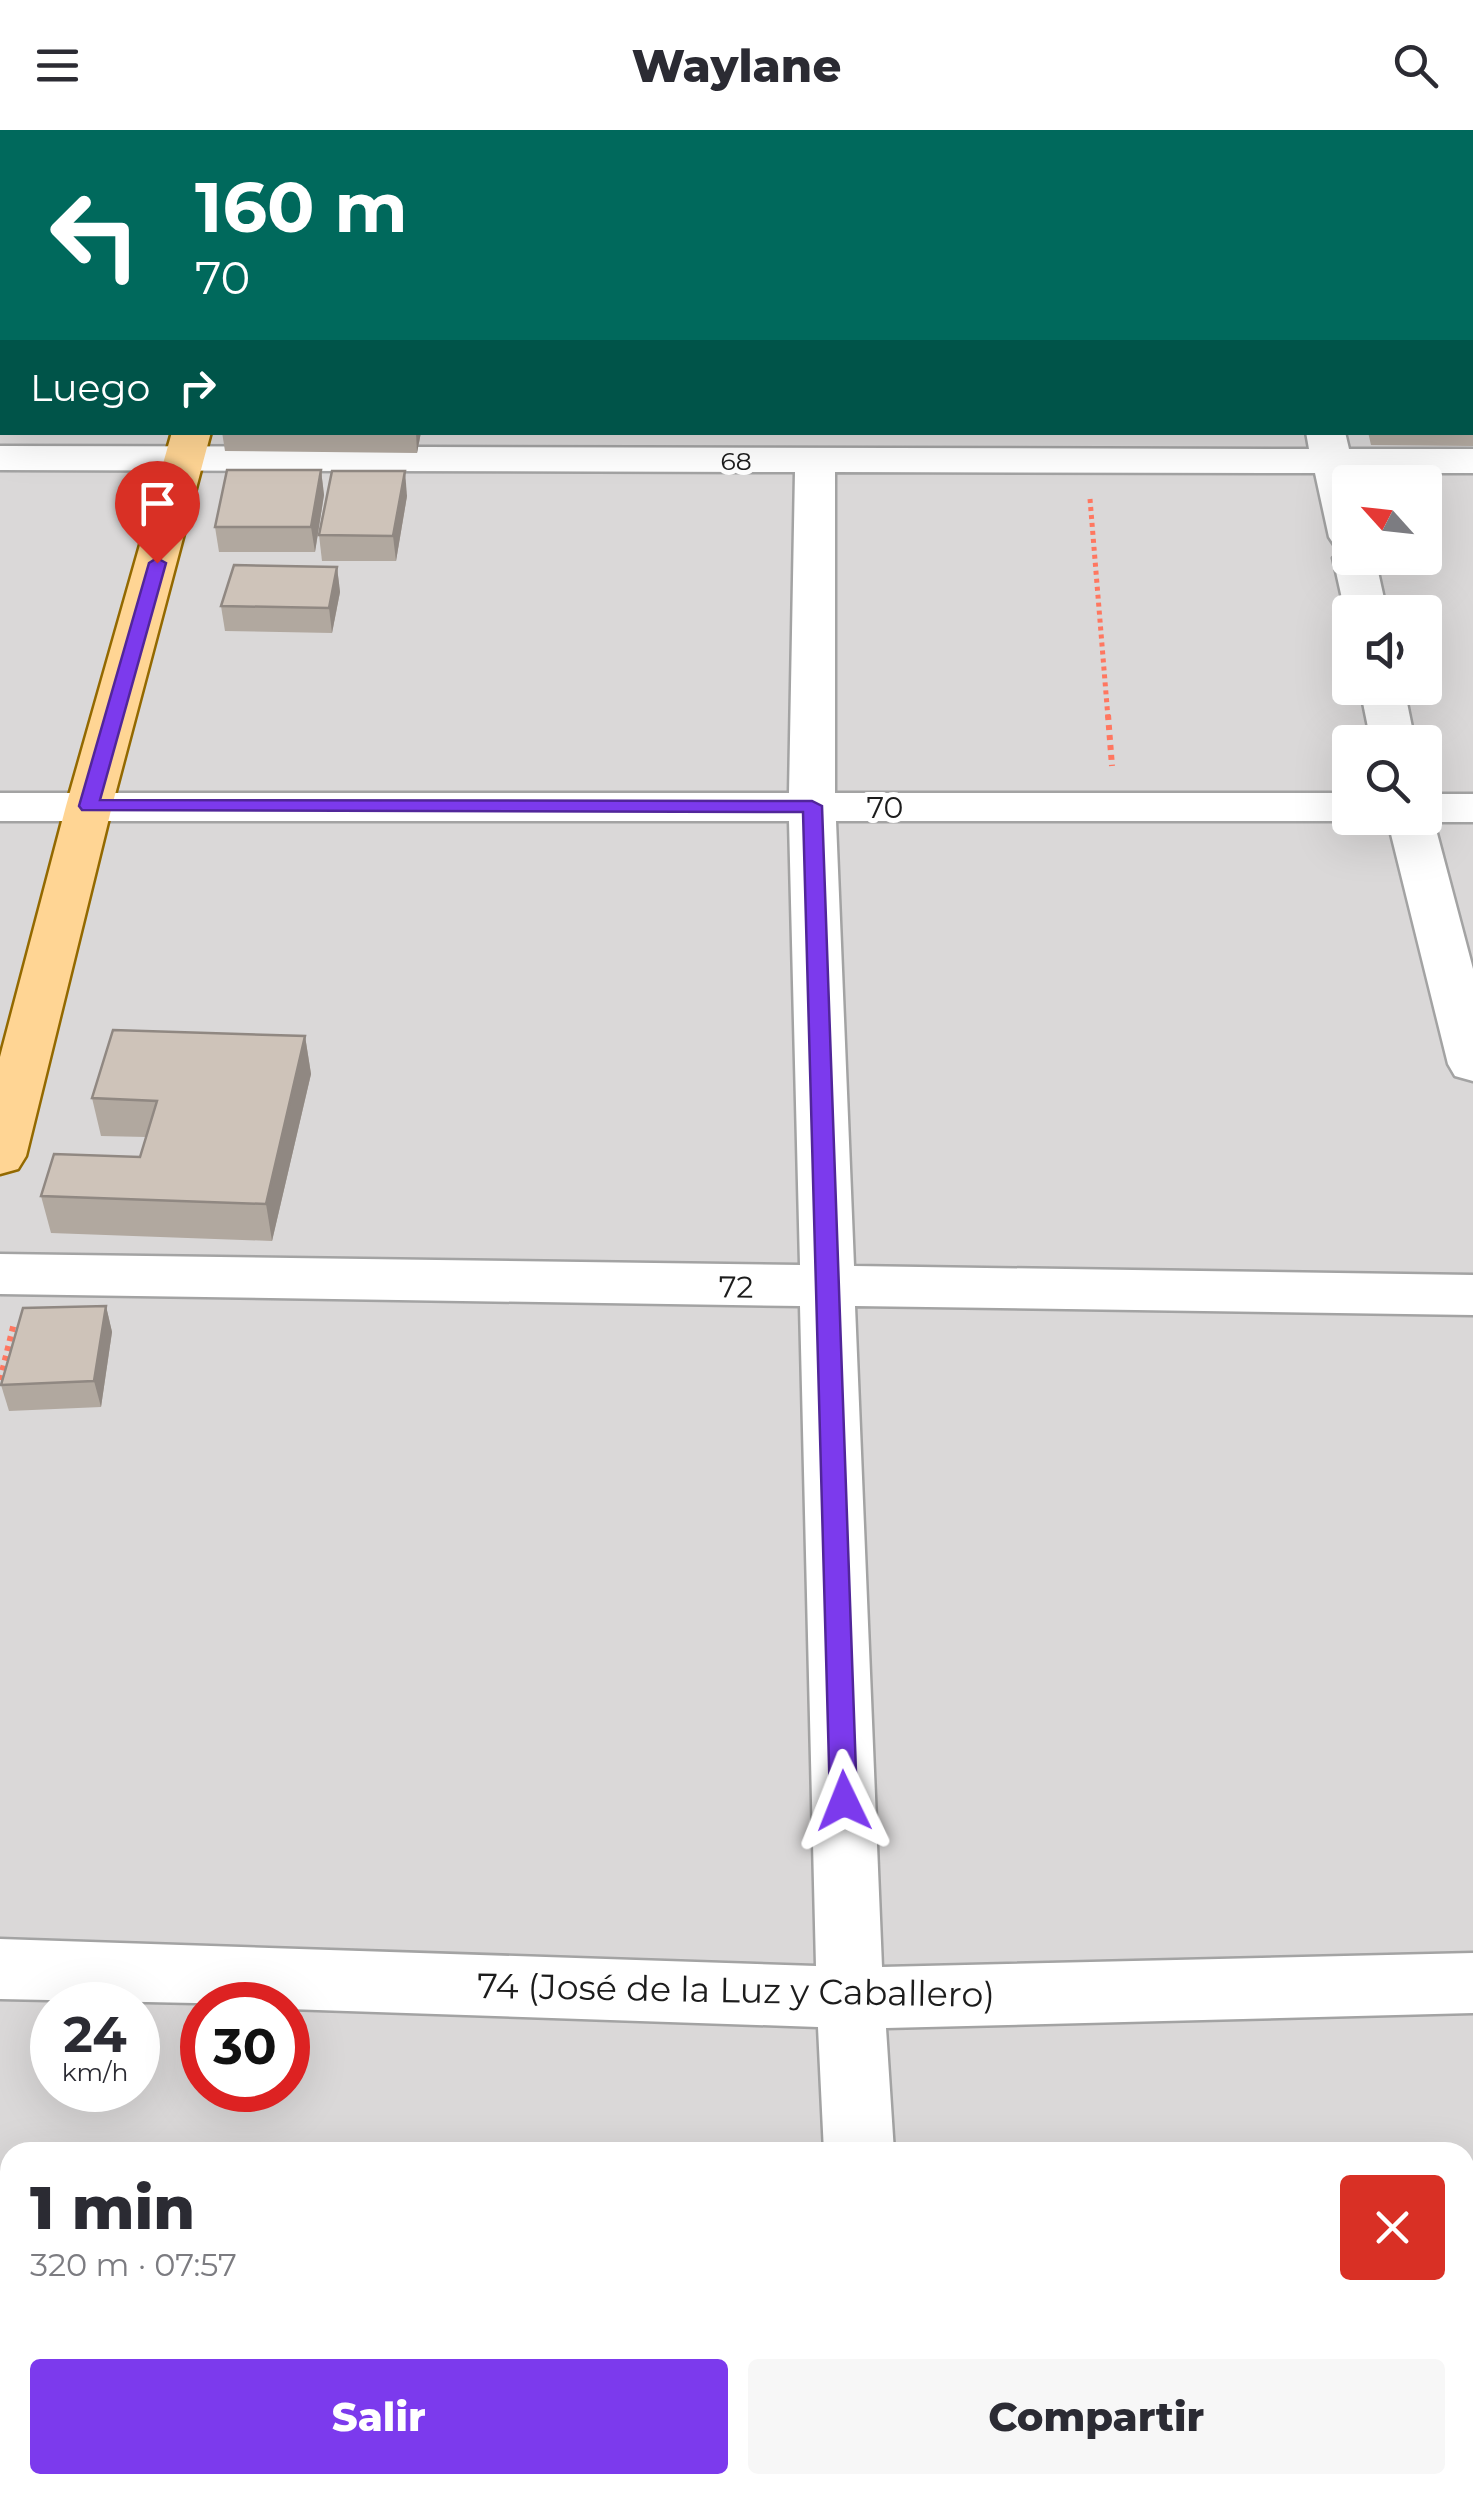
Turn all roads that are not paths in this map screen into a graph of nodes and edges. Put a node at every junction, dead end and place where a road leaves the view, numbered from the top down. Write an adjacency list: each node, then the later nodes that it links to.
1 (189, 446): 3 (street, 68); 5 (street, 68); 7 (main road)
2 (1330, 447): 4 (street, 68); 5 (street, 68)
3 (0, 458)
4 (1473, 461)
5 (815, 462): 8 (street)
6 (0, 806): 7 (street, 70)
7 (89, 806): 8 (street, 70); 14 (main road)
8 (812, 806): 9 (street, 70); 16 (street)
9 (1332, 808)
10 (1442, 808): 11 (street)
11 (1473, 808)
12 (1414, 835): 13 (street)
13 (1473, 1064)
14 (0, 1156)
15 (0, 1274): 16 (street, 72)
16 (827, 1289): 17 (street, 72); 20 (street)
17 (1473, 1295)
18 (0, 1969): 20 (street, 74 (José de la Luz y Caballero))
19 (1473, 1984): 20 (street, 74 (José de la Luz y Caballero))
20 (850, 1998): 21 (street)
21 (858, 2142)

